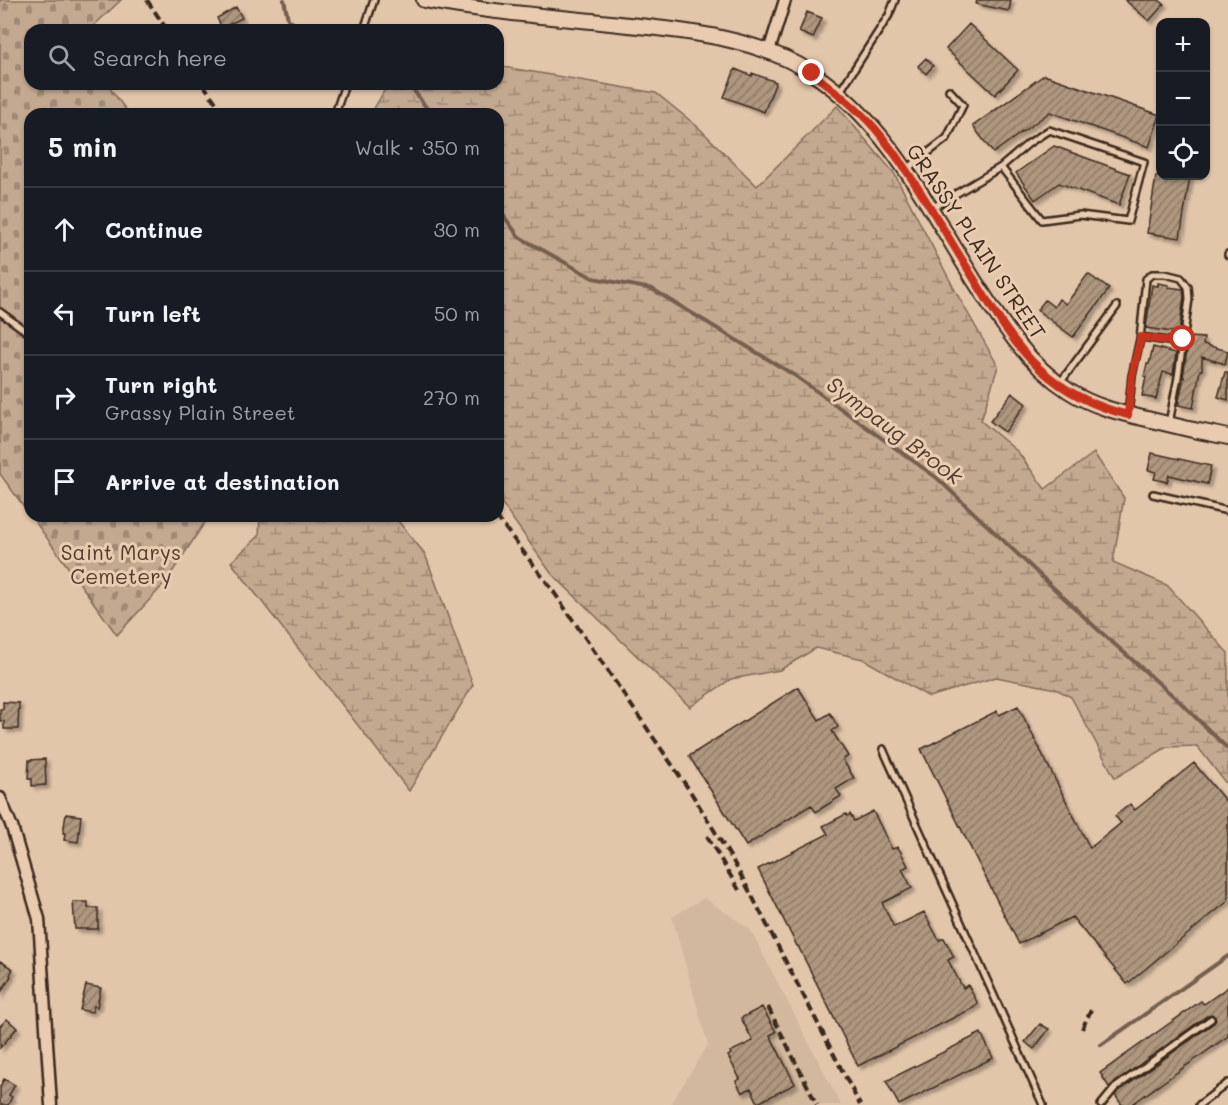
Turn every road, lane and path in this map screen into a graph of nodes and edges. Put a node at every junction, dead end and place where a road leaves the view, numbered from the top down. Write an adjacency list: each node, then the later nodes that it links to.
1 (374, 0): 6 (lane)
2 (424, 0): 5 (main road, GRASSY PLAIN STREET)
3 (784, 0): 7 (street)
4 (895, 0): 10 (lane)
5 (444, 2): 7 (main road, GRASSY PLAIN STREET)
6 (366, 24)
7 (769, 51): 10 (main road, GRASSY PLAIN STREET)
8 (343, 90): 11 (lane)
9 (949, 90): 13 (lane)
10 (838, 94): 13 (main road, GRASSY PLAIN STREET)
11 (337, 108)
12 (1001, 167): 12 (lane); 14 (lane)
13 (906, 170): 14 (main road, GRASSY PLAIN STREET)
14 (930, 209): 20 (main road, GRASSY PLAIN STREET)
15 (1117, 306): 20 (lane)
16 (0, 312): 17 (lane)
17 (24, 330)
18 (1141, 337): 19 (lane); 19 (lane); 21 (lane)
19 (1182, 343): 22 (lane)
20 (1059, 384): 21 (main road, GRASSY PLAIN STREET)
21 (1128, 415): 22 (main road, GRASSY PLAIN STREET)
22 (1169, 425): 23 (main road, GRASSY PLAIN STREET)
23 (1228, 438)
24 (1153, 494): 25 (lane)
25 (1228, 511)
26 (883, 749): 31 (lane)
27 (0, 798): 30 (street)
28 (1211, 1019): 32 (lane)
29 (1228, 1083): 33 (lane)
30 (51, 1105)
31 (1043, 1105)
32 (1101, 1105)
33 (1199, 1105)

